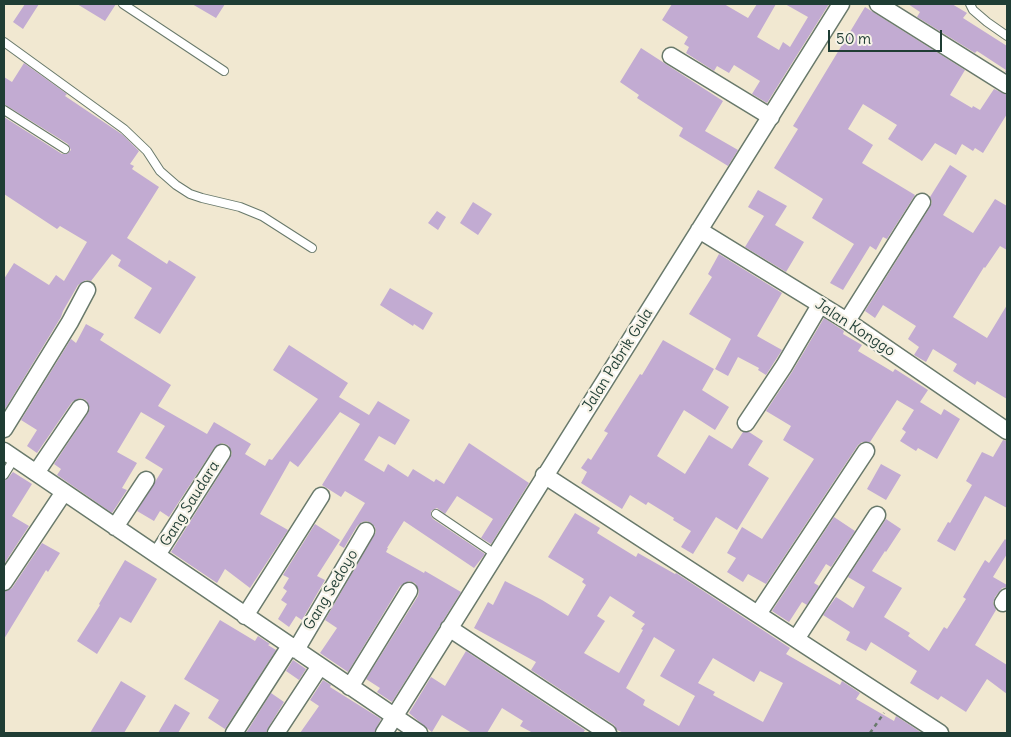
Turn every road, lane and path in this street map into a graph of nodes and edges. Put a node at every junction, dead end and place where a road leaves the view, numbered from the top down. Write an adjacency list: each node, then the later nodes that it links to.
1 (123, 4): 8 (lane)
2 (841, 4): 11 (street, Jalan Pabrik Gula)
3 (878, 4): 9 (street)
4 (970, 4): 5 (lane)
5 (1007, 36)
6 (4, 42): 15 (lane)
7 (671, 56): 11 (street)
8 (224, 71)
9 (1007, 85)
10 (4, 110): 12 (lane)
11 (771, 117): 14 (street, Jalan Pabrik Gula)
12 (65, 149)
13 (922, 202): 18 (street)
14 (700, 230): 17 (street, Jalan Konggo); 28 (street, Jalan Pabrik Gula)
15 (312, 248)
16 (87, 290): 21 (street)
17 (820, 305): 18 (street, Jalan Konggo); 20 (street)
18 (847, 321): 22 (street, Jalan Konggo)
19 (80, 408): 26 (street)
20 (746, 423)
21 (4, 429)
22 (1007, 431)
23 (866, 451): 40 (street)
24 (222, 453): 37 (street, Gang Saudara)
25 (9, 455): 26 (street); 27 (lane)
26 (36, 473): 30 (street)
27 (4, 475)
28 (544, 475): 36 (street, Jalan Pabrik Gula); 40 (street)
29 (146, 480): 34 (street)
30 (64, 492): 34 (street); 38 (street)
31 (321, 496): 41 (street)
32 (436, 514): 36 (lane)
33 (877, 515): 43 (street)
34 (115, 527): 37 (street)
35 (366, 531): 44 (street, Gang Sedoyo)
36 (495, 554): 42 (street, Jalan Pabrik Gula)
37 (157, 555): 41 (street)
38 (4, 582)
39 (409, 591): 46 (street)
40 (758, 614): 43 (street)
41 (245, 616): 44 (street)
42 (449, 628): 48 (street, Jalan Pabrik Gula); 53 (street)
43 (796, 639): 47 (street)
44 (293, 648): 45 (street); 49 (street, Gang Sedoyo)
45 (320, 666): 46 (street); 50 (street)
46 (350, 686): 48 (street)
47 (892, 702): 54 (path); 55 (street)
48 (394, 716): 51 (street, Jalan Pabrik Gula); 52 (street)
49 (234, 733)
50 (276, 733)
51 (384, 733)
52 (418, 733)
53 (608, 733)
54 (870, 733)
55 (940, 733)

